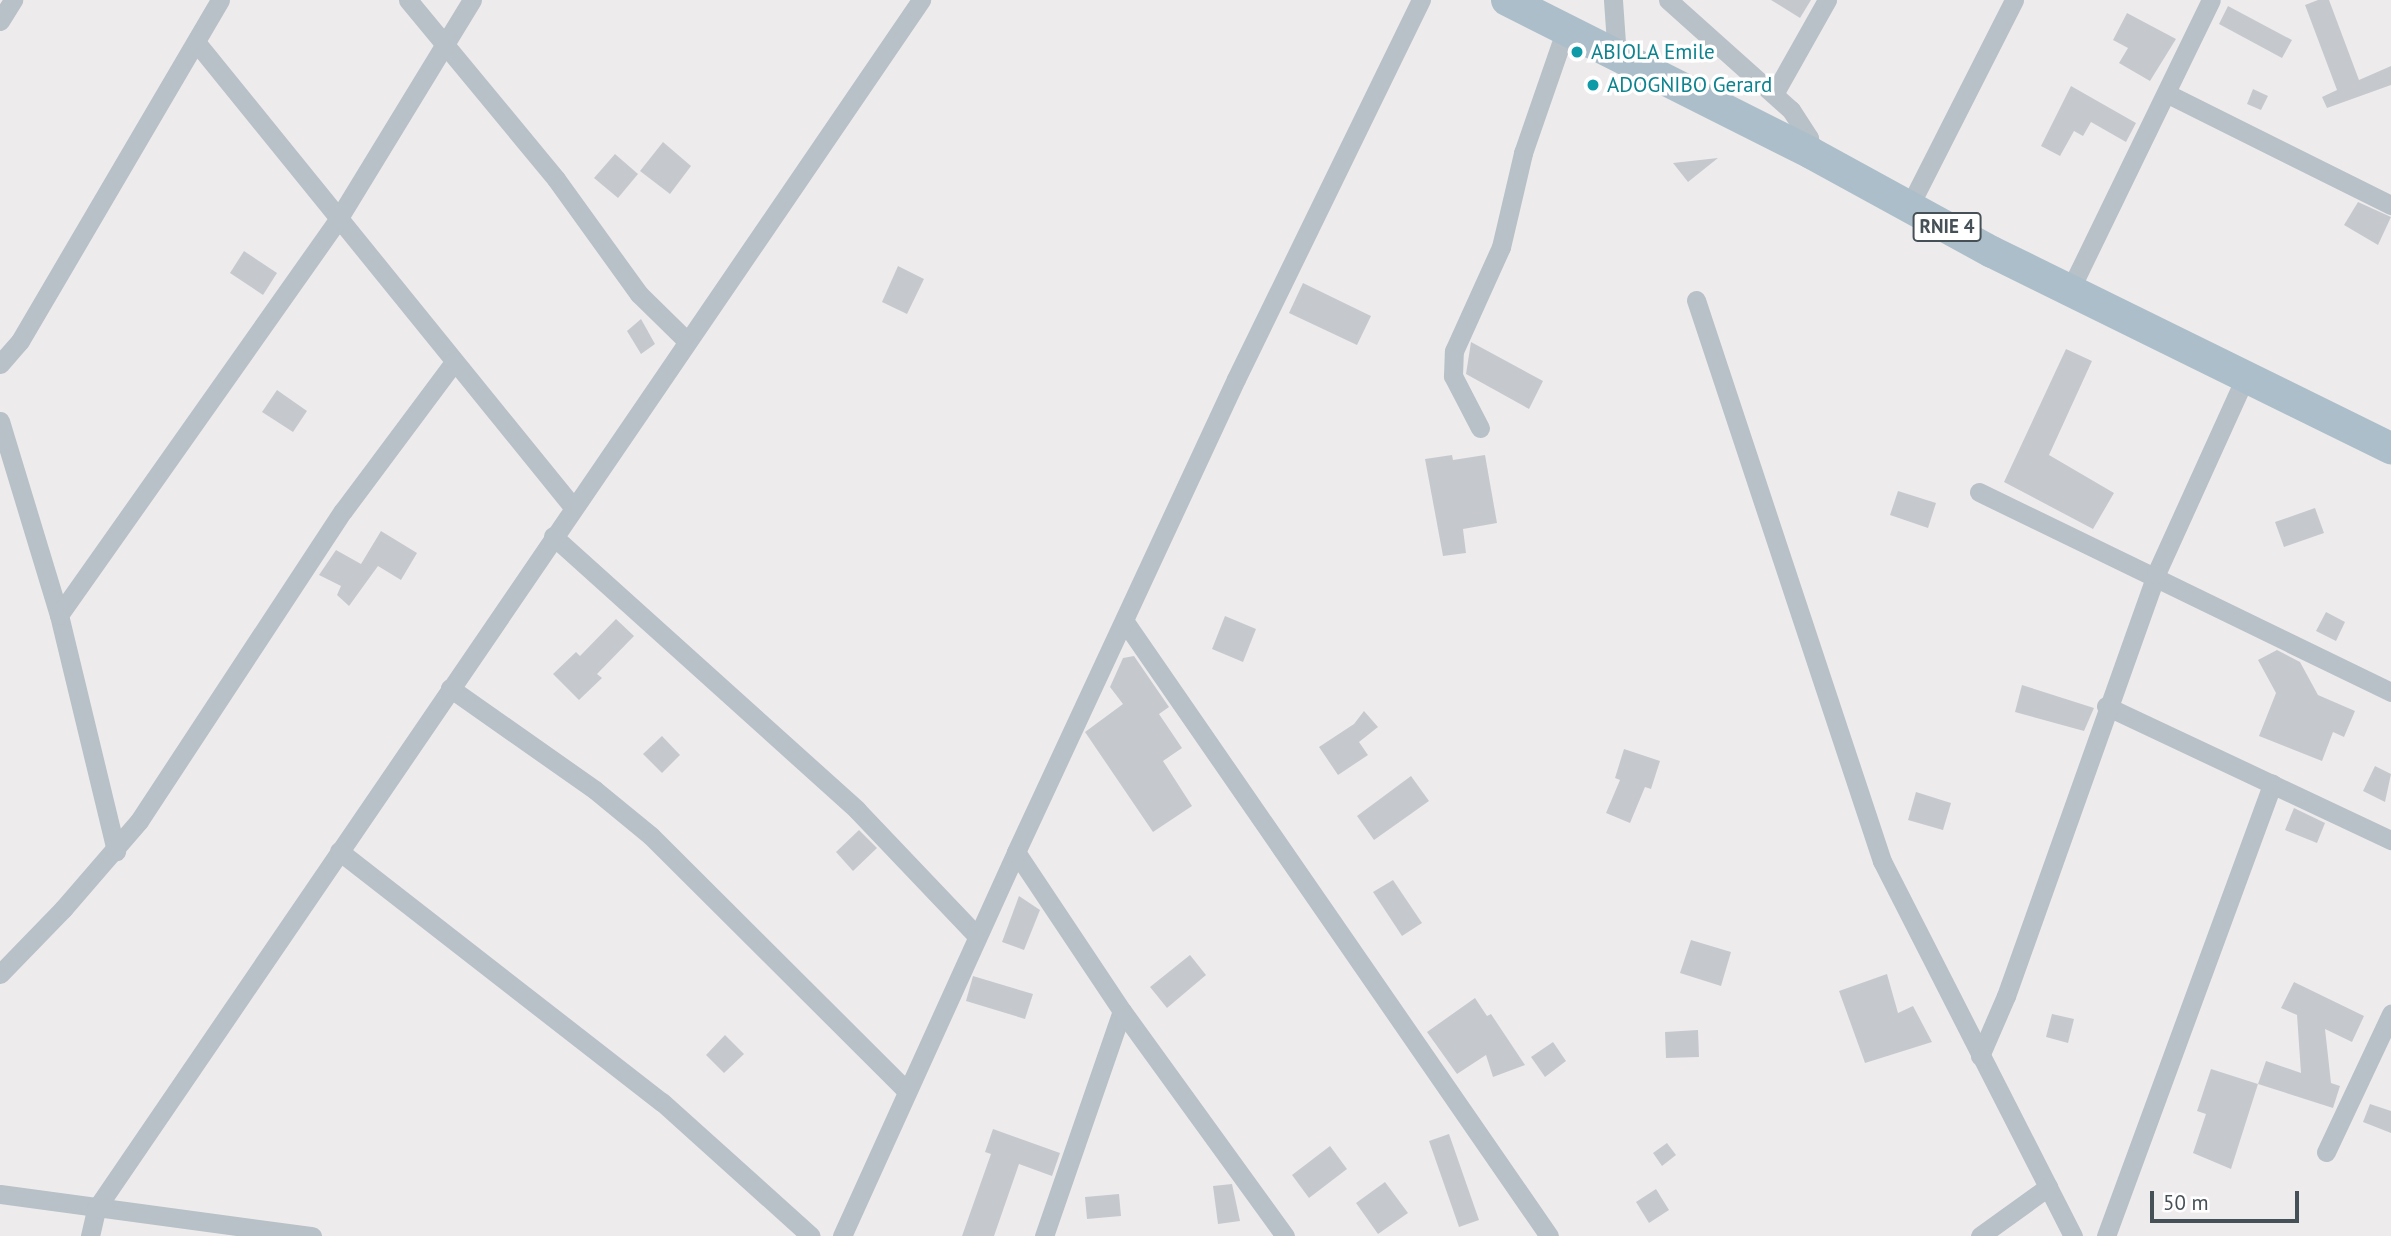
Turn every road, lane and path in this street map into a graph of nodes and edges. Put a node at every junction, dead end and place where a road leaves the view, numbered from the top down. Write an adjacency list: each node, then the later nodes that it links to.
1 (13, 0): 13 (street)
2 (220, 0): 15 (street)
3 (408, 0): 16 (street)
4 (472, 0): 16 (street)
5 (921, 0): 26 (street)
6 (1421, 0): 38 (street)
7 (1613, 0): 17 (street)
8 (1668, 0): 18 (street)
9 (1826, 0): 18 (street)
10 (2014, 0): 22 (street)
11 (2211, 0): 19 (street)
12 (1511, 1): 14 (main road, RNIE 4)
13 (0, 21)
14 (1566, 29): 17 (main road, RNIE 4); 31 (street)
15 (196, 42): 23 (street); 28 (street)
16 (445, 44): 23 (street); 26 (street)
17 (1617, 57): 20 (main road, RNIE 4)
18 (1774, 94): 20 (street)
19 (2168, 94): 21 (street); 24 (street)
20 (1811, 153): 22 (main road, RNIE 4)
21 (2391, 205)
22 (1909, 207): 24 (main road, RNIE 4)
23 (337, 220): 27 (street); 37 (street)
24 (2070, 290): 29 (main road, RNIE 4)
25 (1696, 300): 52 (street)
26 (686, 340): 34 (street)
27 (454, 362): 34 (street); 44 (street)
28 (0, 363)
29 (2246, 376): 32 (main road, RNIE 4); 36 (street)
30 (0, 421): 37 (street)
31 (1480, 428)
32 (2391, 448)
33 (1979, 492): 36 (street)
34 (573, 507): 35 (street)
35 (553, 536): 39 (street); 47 (street)
36 (2156, 575): 40 (street); 41 (street)
37 (60, 615): 44 (street)
38 (1125, 622): 46 (street); 64 (street)
39 (450, 688): 45 (street); 53 (street)
40 (2391, 692)
41 (2106, 706): 42 (street); 52 (street)
42 (2272, 784): 43 (street); 67 (street)
43 (2391, 840)
44 (116, 851): 48 (street)
45 (338, 851): 57 (street); 60 (street)
46 (1016, 852): 47 (street); 49 (street)
47 (977, 936): 53 (street)
48 (0, 974)
49 (1122, 1011): 62 (street); 63 (street)
50 (2391, 1014): 51 (street)
51 (2383, 1055): 54 (street)
52 (1980, 1056): 55 (street)
53 (905, 1089): 61 (street)
54 (2326, 1152)
55 (2048, 1187): 65 (street); 66 (street)
56 (0, 1194): 57 (street)
57 (96, 1209): 58 (street); 59 (street)
58 (90, 1236)
59 (312, 1236)
60 (811, 1236)
61 (842, 1236)
62 (1044, 1236)
63 (1284, 1236)
64 (1549, 1236)
65 (1980, 1236)
66 (2073, 1236)
67 (2106, 1236)

